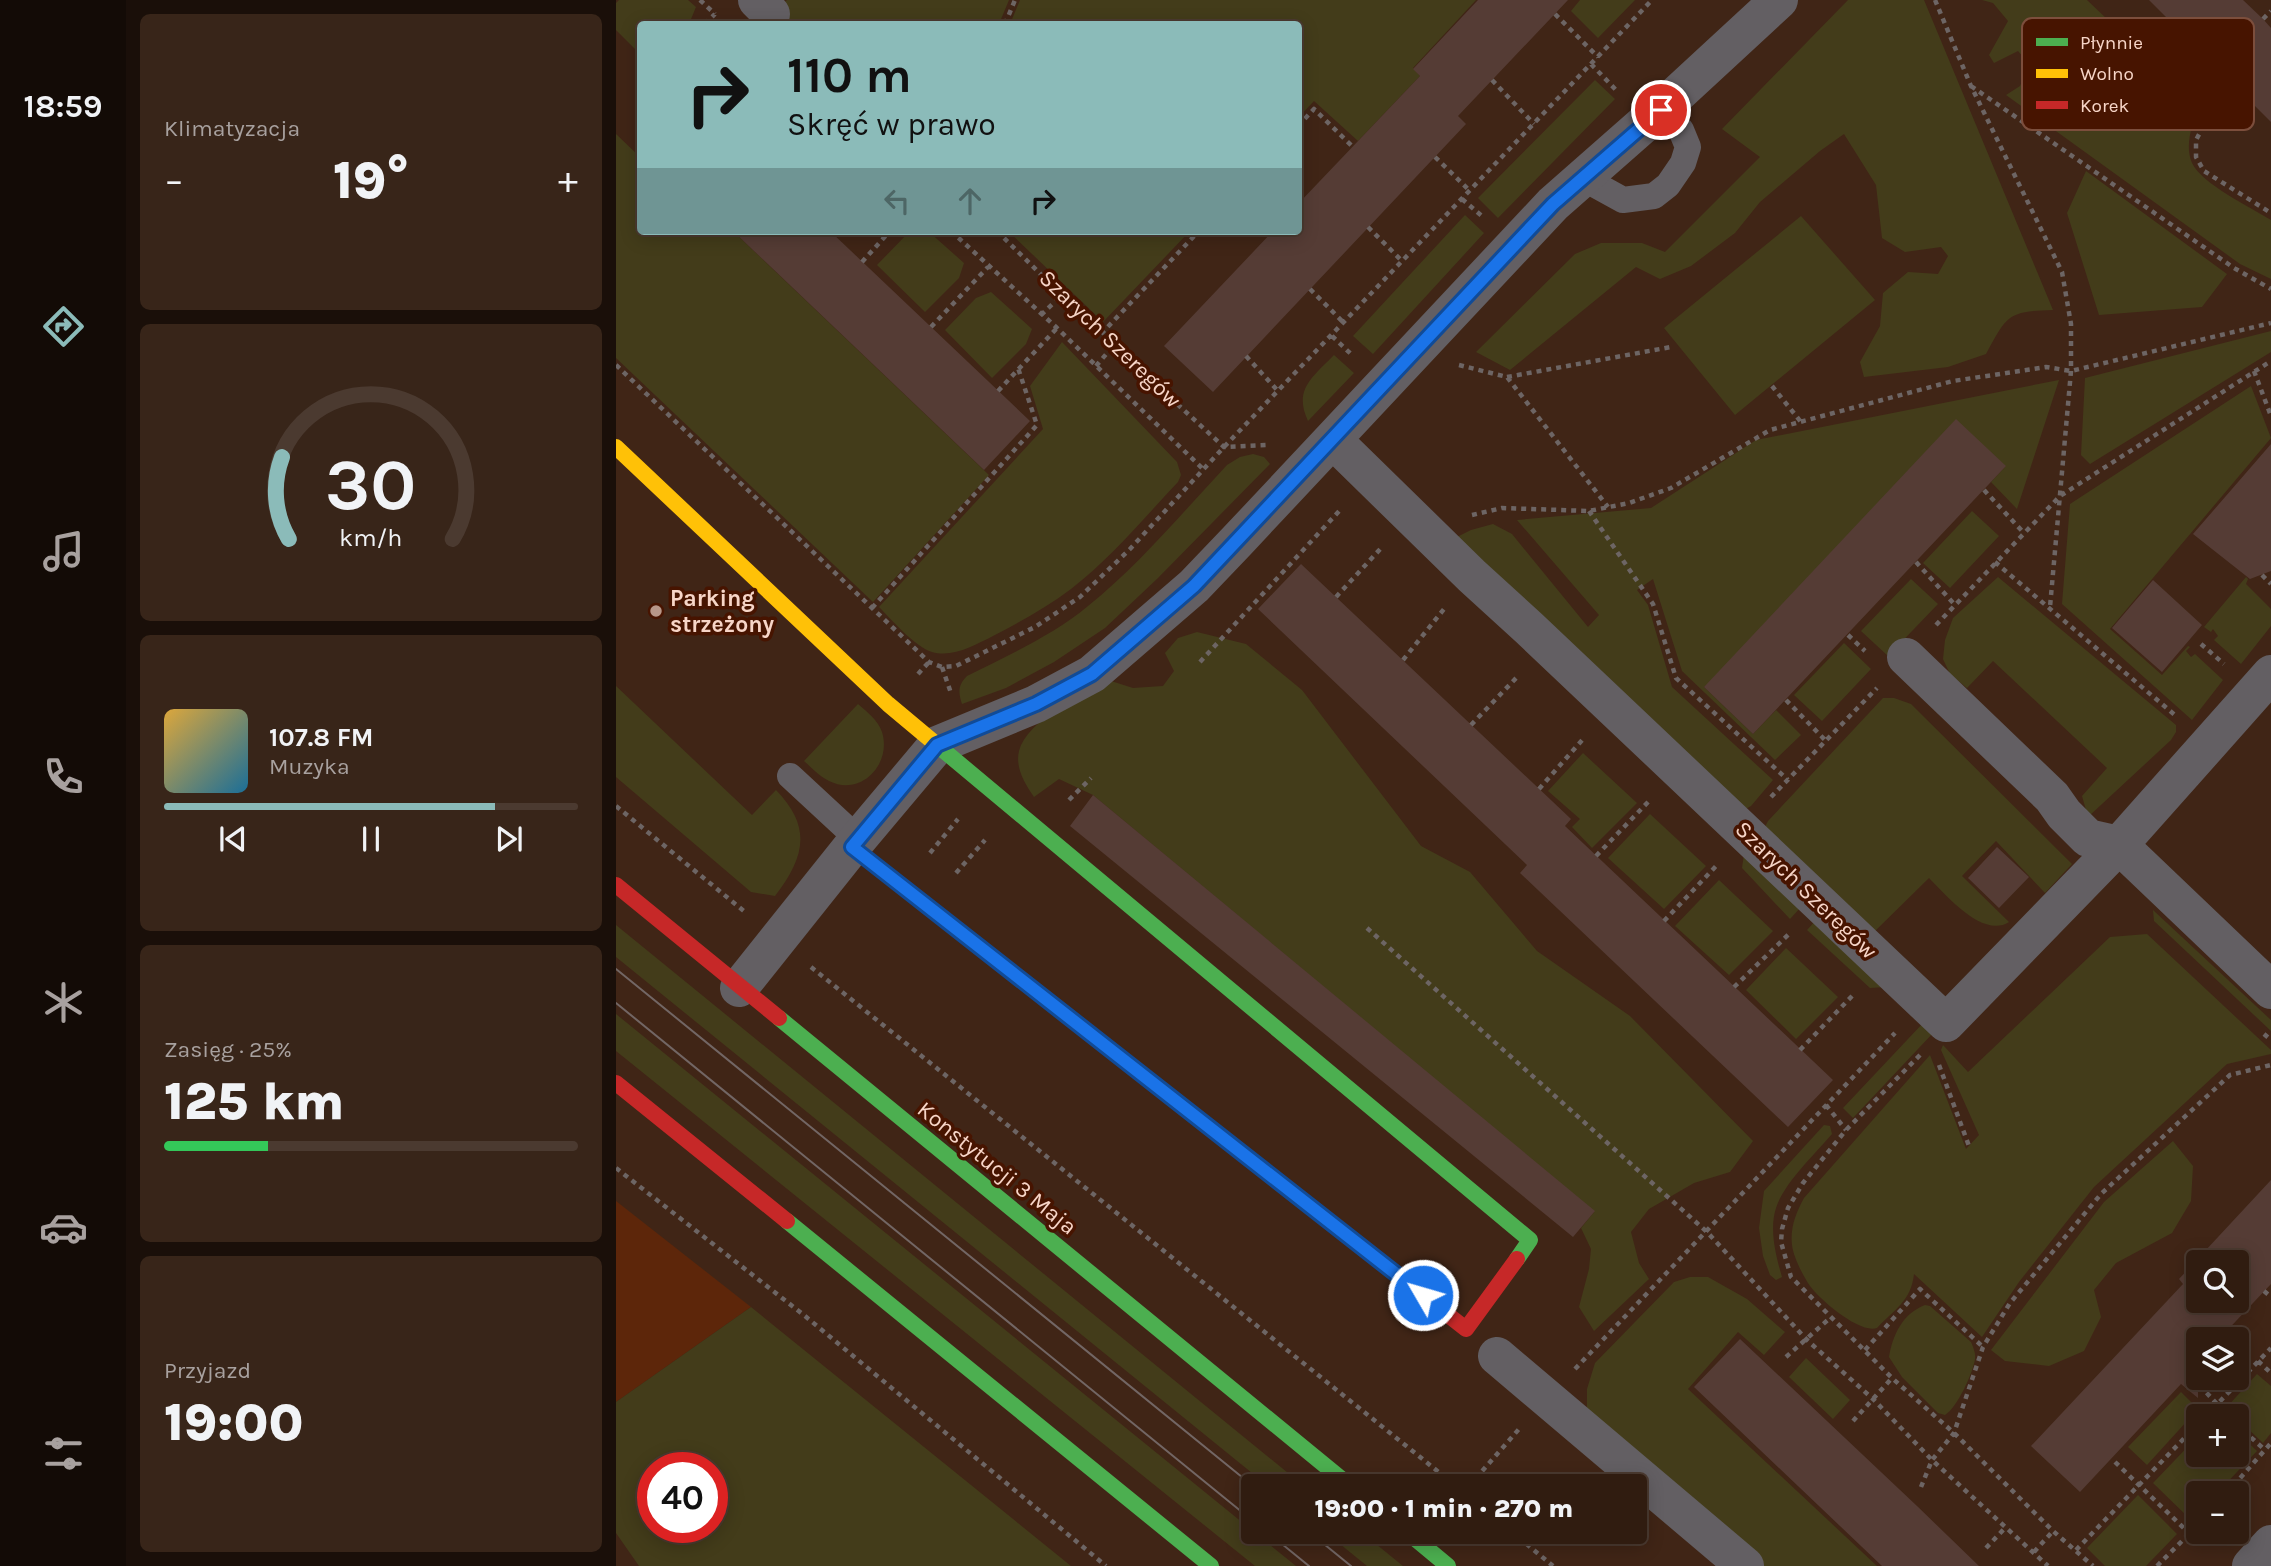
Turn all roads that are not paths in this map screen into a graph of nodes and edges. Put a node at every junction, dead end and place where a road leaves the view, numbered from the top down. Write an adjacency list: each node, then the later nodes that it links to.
1 (1779, 0): 2 (street)
2 (1661, 110): 3 (street); 3 (lane)
3 (1583, 178): 4 (street)
4 (1334, 440): 8 (street); 11 (street, Szarych Szeregów)
5 (616, 447): 8 (street)
6 (1906, 657): 11 (street)
7 (2271, 674): 11 (street)
8 (937, 745): 10 (street); 10 (street)
9 (790, 776): 10 (lane)
10 (855, 843): 13 (street)
11 (2119, 845): 14 (street)
12 (616, 885): 13 (street, Konstytucji 3 Maja)
13 (739, 988): 17 (street, Konstytucji 3 Maja)
14 (2271, 990)
15 (616, 1083): 20 (street)
16 (1497, 1356): 22 (street)
17 (1335, 1474)
18 (1422, 1544): 21 (street)
19 (2271, 1544): 23 (street)
20 (1211, 1566)
21 (1448, 1566)
22 (1745, 1566)
23 (2251, 1566)

